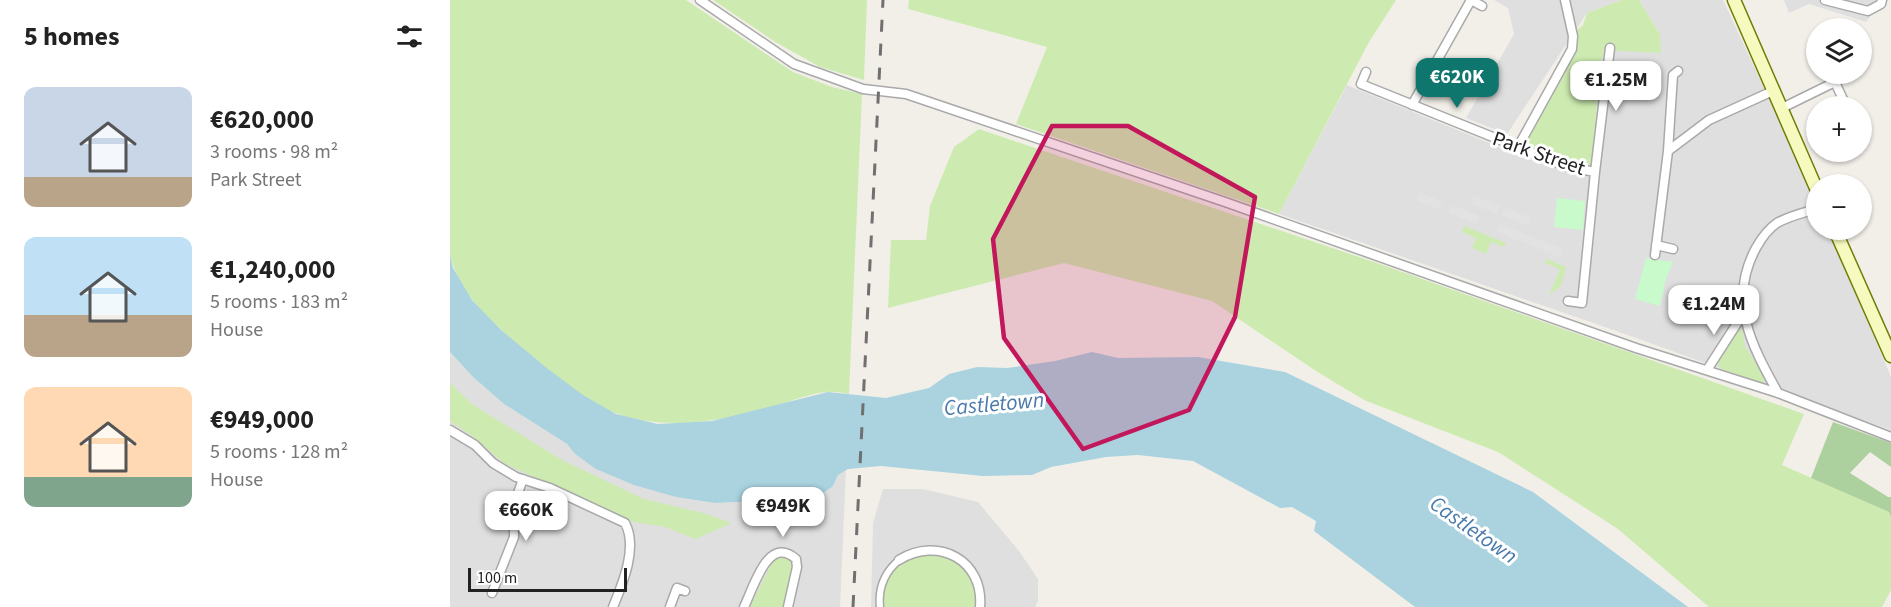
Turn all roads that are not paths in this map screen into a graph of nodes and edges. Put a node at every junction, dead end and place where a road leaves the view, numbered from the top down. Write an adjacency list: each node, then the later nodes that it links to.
1 (700, 0): 31 (street)
2 (1471, 0): 7 (street); 17 (street)
3 (1565, 0): 19 (street)
4 (1734, 0): 13 (main road)
5 (1825, 0): 6 (street)
6 (1882, 0)
7 (1482, 6)
8 (1610, 48): 12 (street, Park Street)
9 (1585, 71): 12 (street)
10 (1677, 71): 20 (street)
11 (1366, 72): 17 (street, Park Street)
12 (1607, 73): 21 (street, Park Street)
13 (1775, 90): 18 (main road); 20 (street)
14 (1806, 96): 16 (street)
15 (1806, 96): 18 (street)
16 (1841, 96)
17 (1412, 105): 19 (street, Park Street)
18 (1782, 108): 22 (main road)
19 (1518, 147): 21 (street, Park Street)
20 (1668, 151): 25 (street)
21 (1596, 172): 28 (street, Park Street)
22 (1810, 174)
23 (1806, 212): 29 (street)
24 (1839, 240): 30 (main road)
25 (1656, 245): 26 (street); 27 (street)
26 (1673, 249)
27 (1655, 255)
28 (1568, 301)
29 (1743, 314): 31 (street); 32 (street)
30 (1891, 356)
31 (1707, 370): 32 (street)
32 (1778, 393): 34 (street)
33 (450, 430): 35 (street)
34 (1891, 437)
35 (523, 479): 38 (street); 39 (street)
36 (899, 560): 43 (street); 44 (street)
37 (685, 591): 40 (street)
38 (492, 593)
39 (613, 607)
40 (670, 607)
41 (744, 607): 42 (street)
42 (788, 607)
43 (880, 607)
44 (980, 607)

